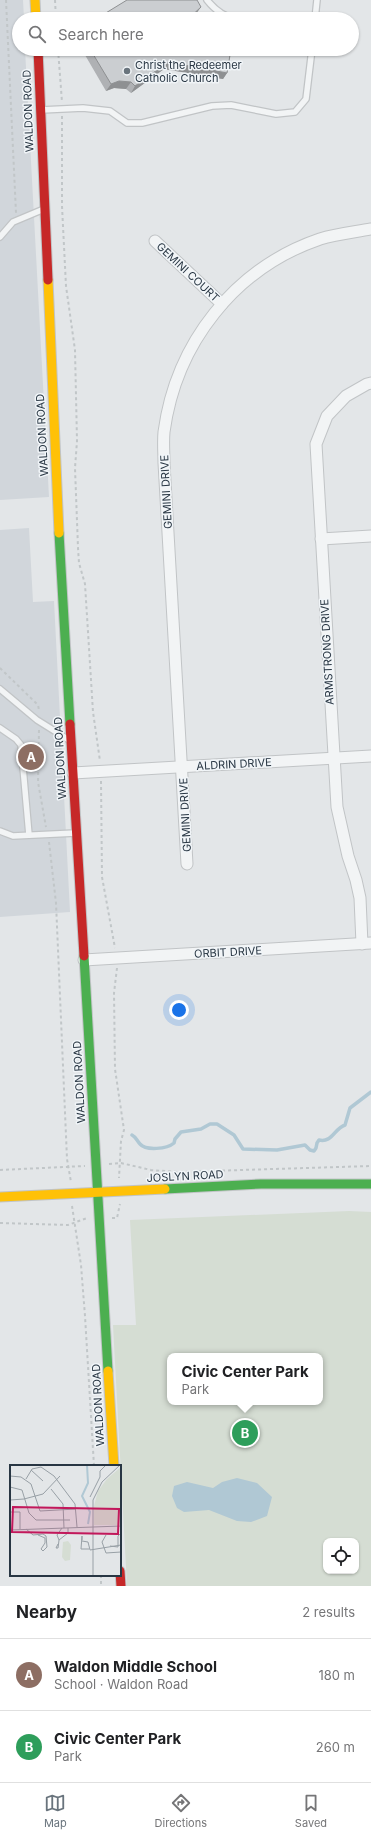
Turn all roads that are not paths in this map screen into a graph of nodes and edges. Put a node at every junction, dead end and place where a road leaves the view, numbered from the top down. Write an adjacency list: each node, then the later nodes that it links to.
1 (35, 0): 4 (street)
2 (208, 0): 5 (lane)
3 (317, 0): 6 (lane)
4 (36, 12)
5 (220, 12)
6 (316, 12)
7 (38, 56): 9 (street, WALDON ROAD)
8 (311, 56): 9 (lane)
9 (40, 110): 10 (street, WALDON ROAD)
10 (44, 209): 12 (lane); 20 (street, WALDON ROAD)
11 (371, 229): 14 (street, GEMINI DRIVE)
12 (0, 237)
13 (155, 240): 14 (street, GEMINI COURT)
14 (222, 304): 23 (street, GEMINI DRIVE)
15 (371, 383): 17 (street, ARMSTRONG DRIVE)
16 (371, 536): 17 (street)
17 (321, 539): 22 (street, ARMSTRONG DRIVE)
18 (0, 689): 20 (lane)
19 (0, 728): 27 (lane)
20 (71, 742): 24 (street, WALDON ROAD)
21 (371, 756): 22 (street, ALDRIN DRIVE)
22 (333, 758): 23 (street, ALDRIN DRIVE); 29 (street, ARMSTRONG DRIVE)
23 (182, 767): 24 (street, ALDRIN DRIVE); 28 (street, GEMINI DRIVE)
24 (73, 773): 26 (street, WALDON ROAD)
25 (0, 830): 27 (lane)
26 (77, 833): 27 (lane); 30 (street, WALDON ROAD)
27 (29, 835)
28 (188, 864)
29 (367, 944): 30 (street, ORBIT DRIVE)
30 (84, 960): 32 (street, WALDON ROAD)
31 (371, 1184): 32 (street, JOSLYN ROAD)
32 (97, 1193): 33 (street, JOSLYN ROAD); 34 (street, WALDON ROAD)
33 (0, 1197)
34 (114, 1465)
35 (120, 1576): 36 (street)
36 (121, 1586)

